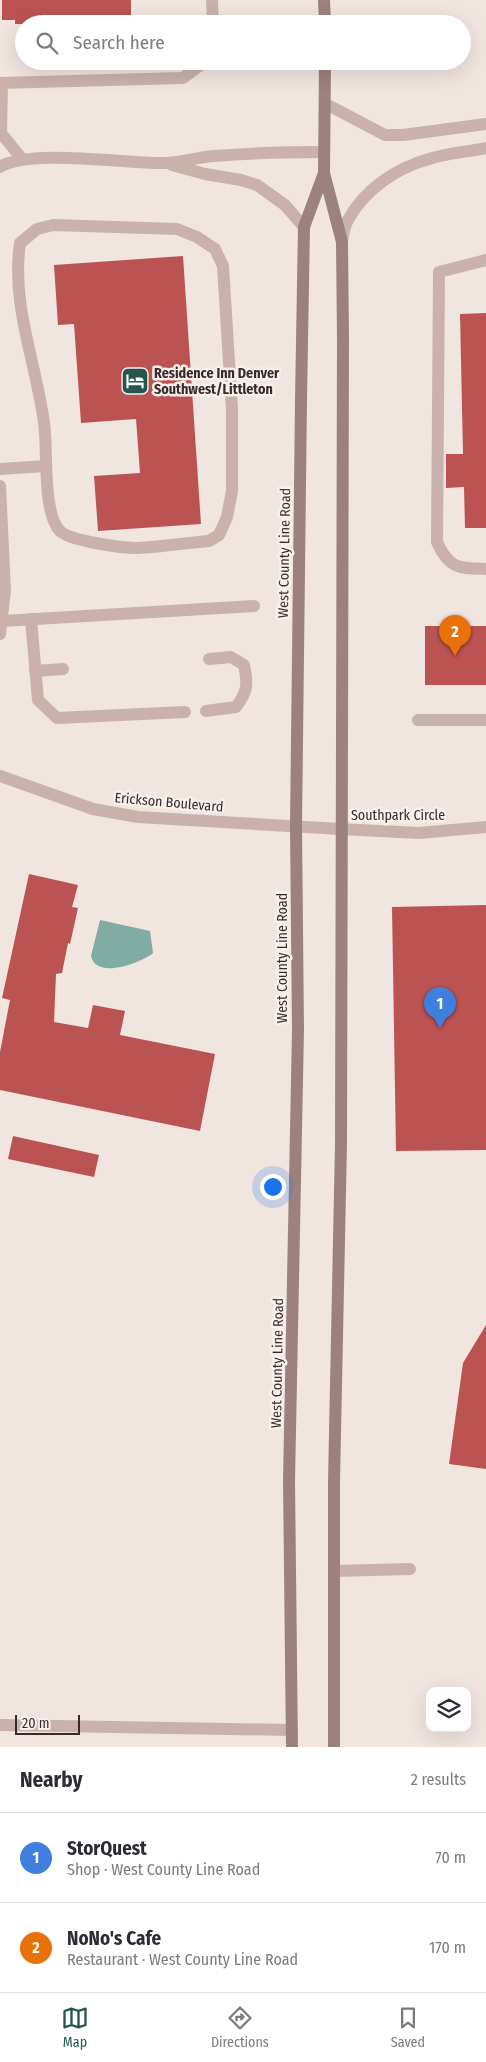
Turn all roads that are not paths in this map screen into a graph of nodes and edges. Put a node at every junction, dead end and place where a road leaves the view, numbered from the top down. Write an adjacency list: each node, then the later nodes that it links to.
1 (212, 0): 3 (street)
2 (324, 0): 4 (main road)
3 (212, 15)
4 (325, 15)
5 (194, 70): 7 (street)
6 (325, 70): 8 (main road, West County Line Road)
7 (1, 84): 12 (street)
8 (326, 104): 9 (street); 11 (main road, West County Line Road)
9 (486, 124)
10 (486, 148): 17 (street)
11 (324, 152): 13 (street); 15 (main road, West County Line Road)
12 (22, 159): 13 (street); 14 (street)
13 (167, 163): 16 (street)
14 (0, 167)
15 (324, 173): 16 (main road, West County Line Road); 17 (main road, West County Line Road)
16 (304, 227): 35 (main road, West County Line Road)
17 (342, 242): 37 (main road, West County Line Road)
18 (486, 260): 22 (street)
19 (45, 466): 19 (street); 20 (street)
20 (0, 469)
21 (0, 486): 25 (street)
22 (486, 569)
23 (254, 606): 24 (street)
24 (31, 619): 25 (street); 29 (street)
25 (2, 621): 26 (street)
26 (0, 634)
27 (209, 659): 30 (street)
28 (63, 669): 29 (street)
29 (35, 671): 31 (street)
30 (206, 711)
31 (185, 712)
32 (418, 720): 33 (street)
33 (486, 720)
34 (0, 776): 35 (street, Erickson Boulevard)
35 (296, 826): 37 (street, Erickson Boulevard); 41 (main road, West County Line Road)
36 (486, 827): 37 (street, Southpark Circle)
37 (340, 829): 39 (main road, West County Line Road)
38 (410, 1569): 39 (street)
39 (334, 1571): 43 (main road, West County Line Road)
40 (0, 1725): 41 (street)
41 (292, 1730): 42 (main road, West County Line Road)
42 (292, 1747)
43 (334, 1747)

